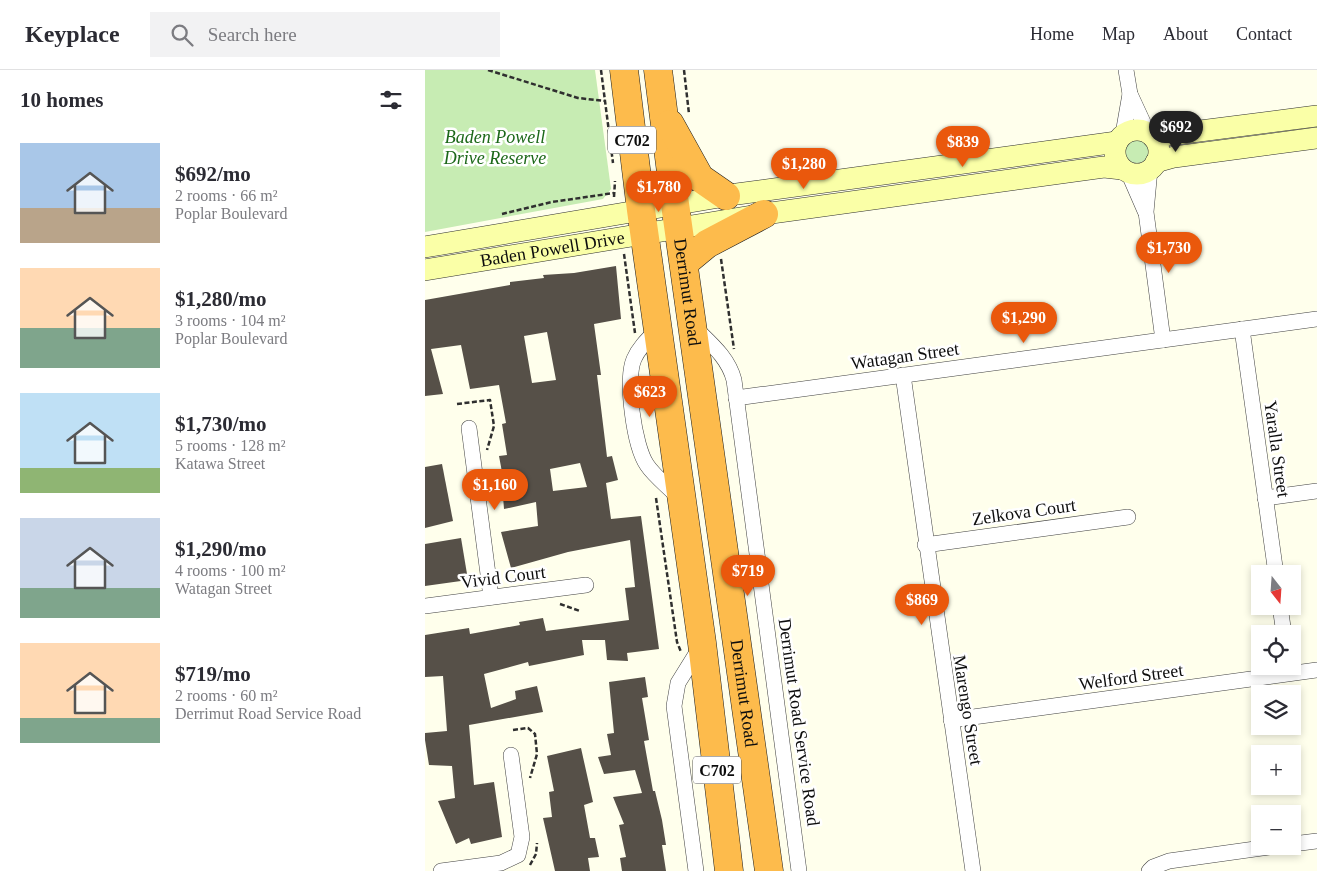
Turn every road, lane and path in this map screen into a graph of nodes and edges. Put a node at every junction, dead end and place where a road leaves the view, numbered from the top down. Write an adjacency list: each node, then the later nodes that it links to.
1 (488, 70): 7 (path)
2 (601, 70): 7 (path)
3 (624, 70): 21 (highway, Derrimut Road / C702)
4 (658, 70): 8 (highway, Derrimut Road / C702)
5 (1127, 70): 6 (street)
6 (1130, 94): 10 (street); 11 (street)
7 (605, 102): 13 (path)
8 (663, 111): 17 (highway); 20 (highway, Derrimut Road / C702)
9 (1317, 116): 10 (street)
10 (1150, 135): 11 (street); 14 (street)
11 (1120, 138): 15 (street); 17 (street)
12 (1317, 138): 14 (street)
13 (613, 165)
14 (1153, 166): 15 (street); 18 (street)
15 (1125, 170): 18 (street); 19 (street)
16 (614, 174): 21 (path)
17 (726, 196): 20 (street)
18 (1146, 212): 30 (street)
19 (764, 214): 20 (street); 24 (highway)
20 (677, 216): 21 (street, Baden Powell Drive); 24 (highway, Derrimut Road / C702)
21 (630, 224): 22 (street, Baden Powell Drive); 25 (street, Baden Powell Drive); 29 (highway, Derrimut Road / C702); 29 (path)
22 (425, 247)
23 (720, 250): 31 (path)
24 (684, 263): 27 (highway, Derrimut Road / C702)
25 (425, 270)
26 (1317, 319): 28 (street, Watagan Street)
27 (693, 326): 33 (street, Derrimut Road Service Road); 57 (highway, Derrimut Road / C702)
28 (1242, 329): 30 (street, Watagan Street); 37 (street, Yaralla Street)
29 (647, 331): 38 (highway, Derrimut Road / C702); 38 (street)
30 (1163, 340): 32 (street, Watagan Street)
31 (733, 353)
32 (903, 376): 33 (street, Watagan Street); 40 (street, Marengo Street)
33 (736, 398): 58 (street, Derrimut Road Service Road)
34 (469, 428): 43 (street)
35 (1317, 491): 37 (street)
36 (655, 492): 45 (path)
37 (1265, 498): 41 (street, Yaralla Street)
38 (682, 500): 45 (highway, Derrimut Road / C702)
39 (1128, 517): 40 (street, Zelkova Court)
40 (925, 545): 49 (street, Marengo Street)
41 (1274, 565)
42 (586, 585): 43 (street, Vivid Court)
43 (491, 597): 44 (street, Vivid Court)
44 (425, 606)
45 (692, 650): 55 (street); 56 (highway, Derrimut Road / C702)
46 (1301, 670): 47 (street, Welford Street)
47 (1317, 670)
48 (1255, 675): 49 (street, Welford Street)
49 (951, 720): 59 (street, Marengo Street)
50 (511, 755): 54 (street)
51 (1317, 841): 52 (street)
52 (1301, 843)
53 (1251, 850): 60 (street)
54 (441, 871)
55 (695, 871)
56 (729, 871)
57 (769, 871)
58 (799, 871)
59 (973, 871)
60 (1149, 871)

